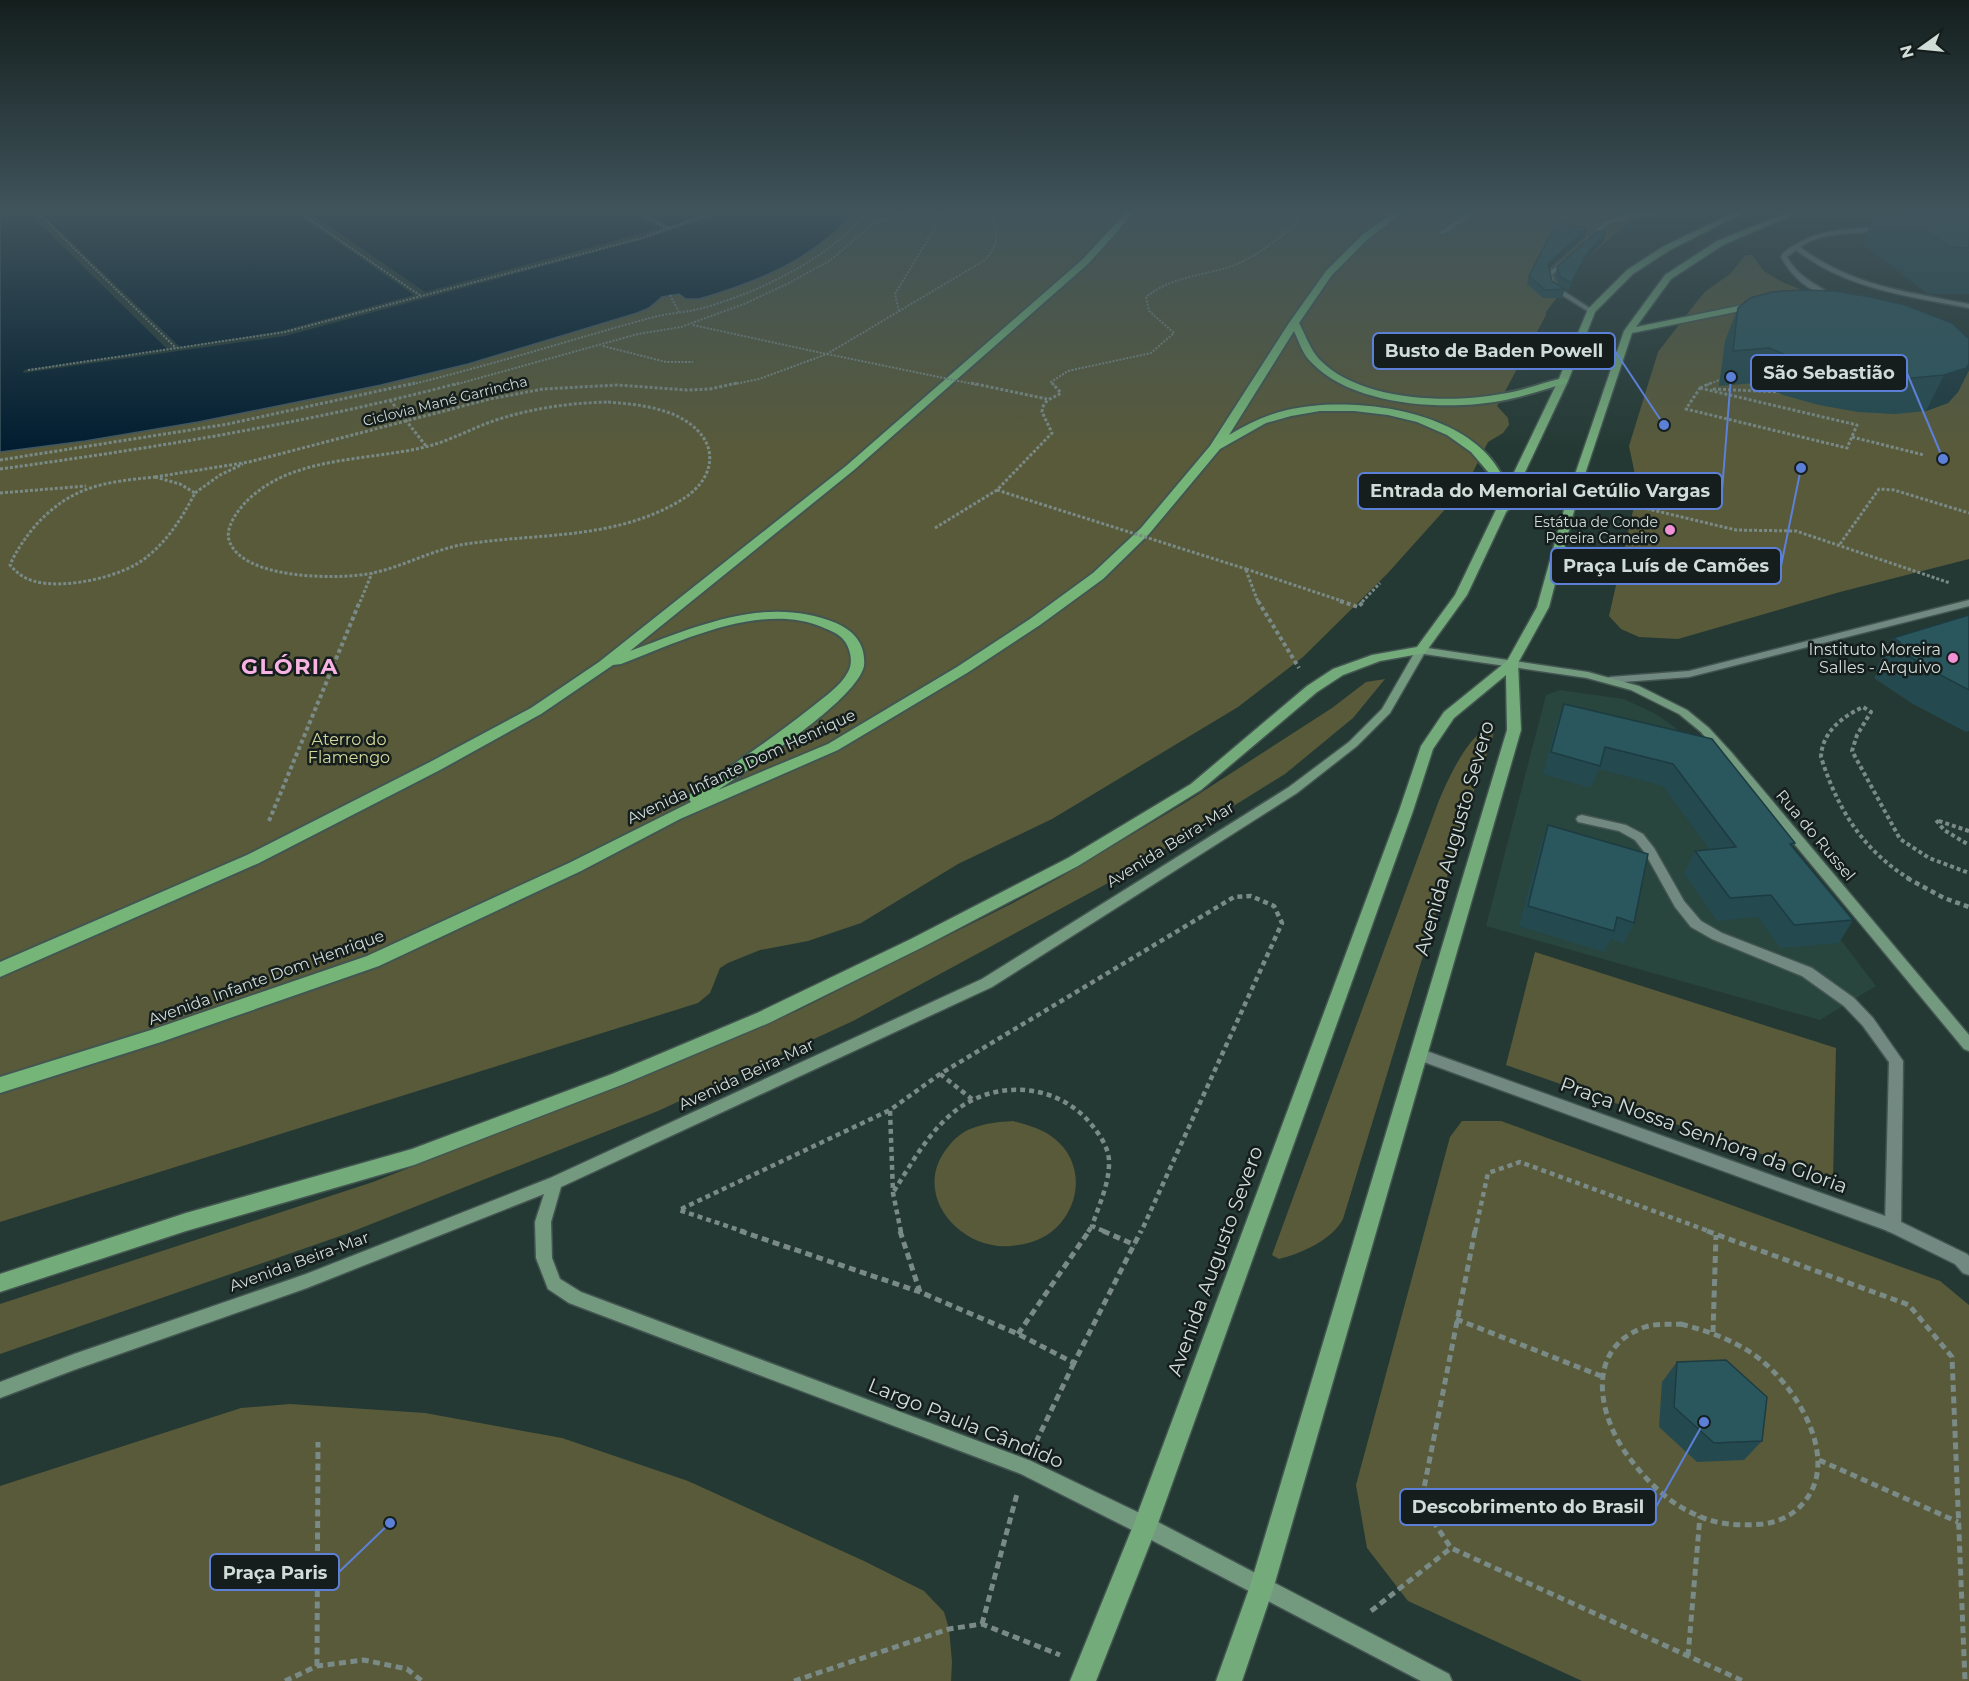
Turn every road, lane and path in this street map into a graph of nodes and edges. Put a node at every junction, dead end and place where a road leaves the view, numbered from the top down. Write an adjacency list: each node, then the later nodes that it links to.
1 (119, 291): 29 (path)
2 (415, 291): 18 (path)
3 (439, 291): 18 (path)
4 (745, 291): 24 (path)
5 (773, 291): 26 (path)
6 (897, 291): 22 (path)
7 (932, 291): 22 (path, Ciclovia Mané Garrincha)
8 (1052, 291): 64 (highway)
9 (1152, 291): 37 (path)
10 (1316, 291): 25 (highway, Avenida Infante Dom Henrique)
11 (1560, 291): 23 (street)
12 (1611, 291): 23 (main road, Avenida Beira-Mar)
13 (1657, 291): 27 (main road)
14 (1899, 291): 21 (street)
15 (1822, 293): 17 (main road); 19 (street)
16 (670, 295): 24 (path)
17 (1811, 295)
18 (422, 296): 29 (path)
19 (1840, 299)
20 (1766, 303): 27 (main road)
21 (1969, 306)
22 (899, 311): 30 (path, Ciclovia Mané Garrincha)
23 (1591, 311): 34 (main road, Avenida Beira-Mar)
24 (679, 312): 44 (path)
25 (1294, 323): 34 (highway); 42 (highway, Avenida Infante Dom Henrique)
26 (691, 324): 28 (path); 30 (path)
27 (1628, 331): 50 (main road)
28 (600, 345): 31 (path); 38 (path)
29 (177, 348): 32 (path)
30 (827, 354): 37 (path, bridge); 39 (path, Ciclovia Mané Garrincha)
31 (693, 362)
32 (28, 370)
33 (1727, 378): 35 (path)
34 (1563, 381): 53 (main road, Avenida Beira-Mar)
35 (1700, 388): 36 (path); 40 (path); 40 (path)
36 (1780, 392)
37 (1047, 399): 49 (path)
38 (390, 400): 39 (path); 46 (path)
39 (405, 421): 41 (path); 45 (path, Ciclovia Mané Garrincha)
40 (1851, 437): 43 (path)
41 (426, 447): 58 (path); 58 (path)
42 (1215, 448): 53 (highway); 67 (highway, Avenida Infante Dom Henrique)
43 (1924, 455)
44 (0, 460)
45 (249, 462): 47 (path, Ciclovia Mané Garrincha); 51 (path)
46 (0, 469)
47 (155, 477): 48 (path, Ciclovia Mané Garrincha); 51 (path)
48 (90, 485): 51 (path); 52 (path)
49 (997, 490): 55 (path); 57 (path, bridge)
50 (1574, 492): 56 (path); 63 (main road)
51 (195, 493)
52 (1, 494)
53 (1503, 508): 62 (main road, Avenida Beira-Mar)
54 (1969, 513): 56 (path)
55 (935, 528)
56 (1839, 544): 60 (path)
57 (1246, 569): 59 (path); 66 (path)
58 (372, 573): 71 (path)
59 (1380, 583)
60 (1958, 586)
61 (1969, 603): 65 (street, Rua do Russel)
62 (1421, 650): 63 (main road, Rua do Russel); 66 (main road); 81 (main road, Avenida Beira-Mar)
63 (1512, 663): 65 (main road, Rua do Russel); 76 (main road, Avenida Augusto Severo); 101 (main road, Avenida Augusto Severo)
64 (604, 665): 67 (highway); 71 (highway)
65 (1610, 680): 75 (main road, Rua do Russel)
66 (1312, 689): 88 (main road)
67 (674, 815): 78 (highway, Avenida Infante Dom Henrique)
68 (1582, 819): 84 (street)
69 (1969, 831): 70 (path)
70 (1969, 845)
71 (253, 859): 74 (highway)
72 (1969, 873): 73 (path)
73 (1969, 907)
74 (5, 966)
75 (1969, 1044)
76 (1418, 1054): 84 (street, Praça Nossa Senhora da Gloria); 103 (main road, Avenida Augusto Severo)
77 (940, 1074): 79 (path); 80 (path); 86 (path)
78 (0, 1085)
79 (973, 1099): 82 (path); 83 (path)
80 (890, 1110): 82 (path); 89 (path)
81 (555, 1183): 95 (main road, Avenida Beira-Mar); 98 (main road, Largo Paula Cândido)
82 (893, 1193): 89 (path)
83 (1092, 1226): 86 (path); 92 (path)
84 (1893, 1226): 87 (street, Praça Nossa Senhora da Gloria)
85 (1716, 1235): 90 (path); 91 (path); 100 (path)
86 (1135, 1245): 93 (path)
87 (1969, 1268)
88 (0, 1283)
89 (920, 1292): 92 (path)
90 (1456, 1319): 94 (path); 102 (path)
91 (1713, 1332): 94 (path); 97 (path)
92 (1018, 1334): 93 (path)
93 (1074, 1363): 98 (path)
94 (1601, 1376): 99 (path)
95 (0, 1390)
96 (318, 1442): 107 (path)
97 (1819, 1460): 99 (path); 100 (path)
98 (1025, 1467): 101 (main road, Largo Paula Cândido); 104 (path)
99 (1700, 1516): 106 (path)
100 (1958, 1522): 115 (path)
101 (1145, 1526): 103 (main road, Largo Paula Cândido); 108 (main road, Avenida Augusto Severo)
102 (1451, 1548): 105 (path); 106 (path)
103 (1262, 1586): 105 (main road, Largo Paula Cândido); 112 (main road, Avenida Augusto Severo)
104 (982, 1624): 108 (path); 111 (path)
105 (1346, 1630): 113 (main road, Largo Paula Cândido)
106 (1688, 1656): 114 (path)
107 (317, 1666): 109 (path); 110 (path)
108 (1085, 1673)
109 (285, 1681)
110 (422, 1681)
111 (794, 1681)
112 (1229, 1681)
113 (1442, 1681)
114 (1743, 1681)
115 (1965, 1681)

